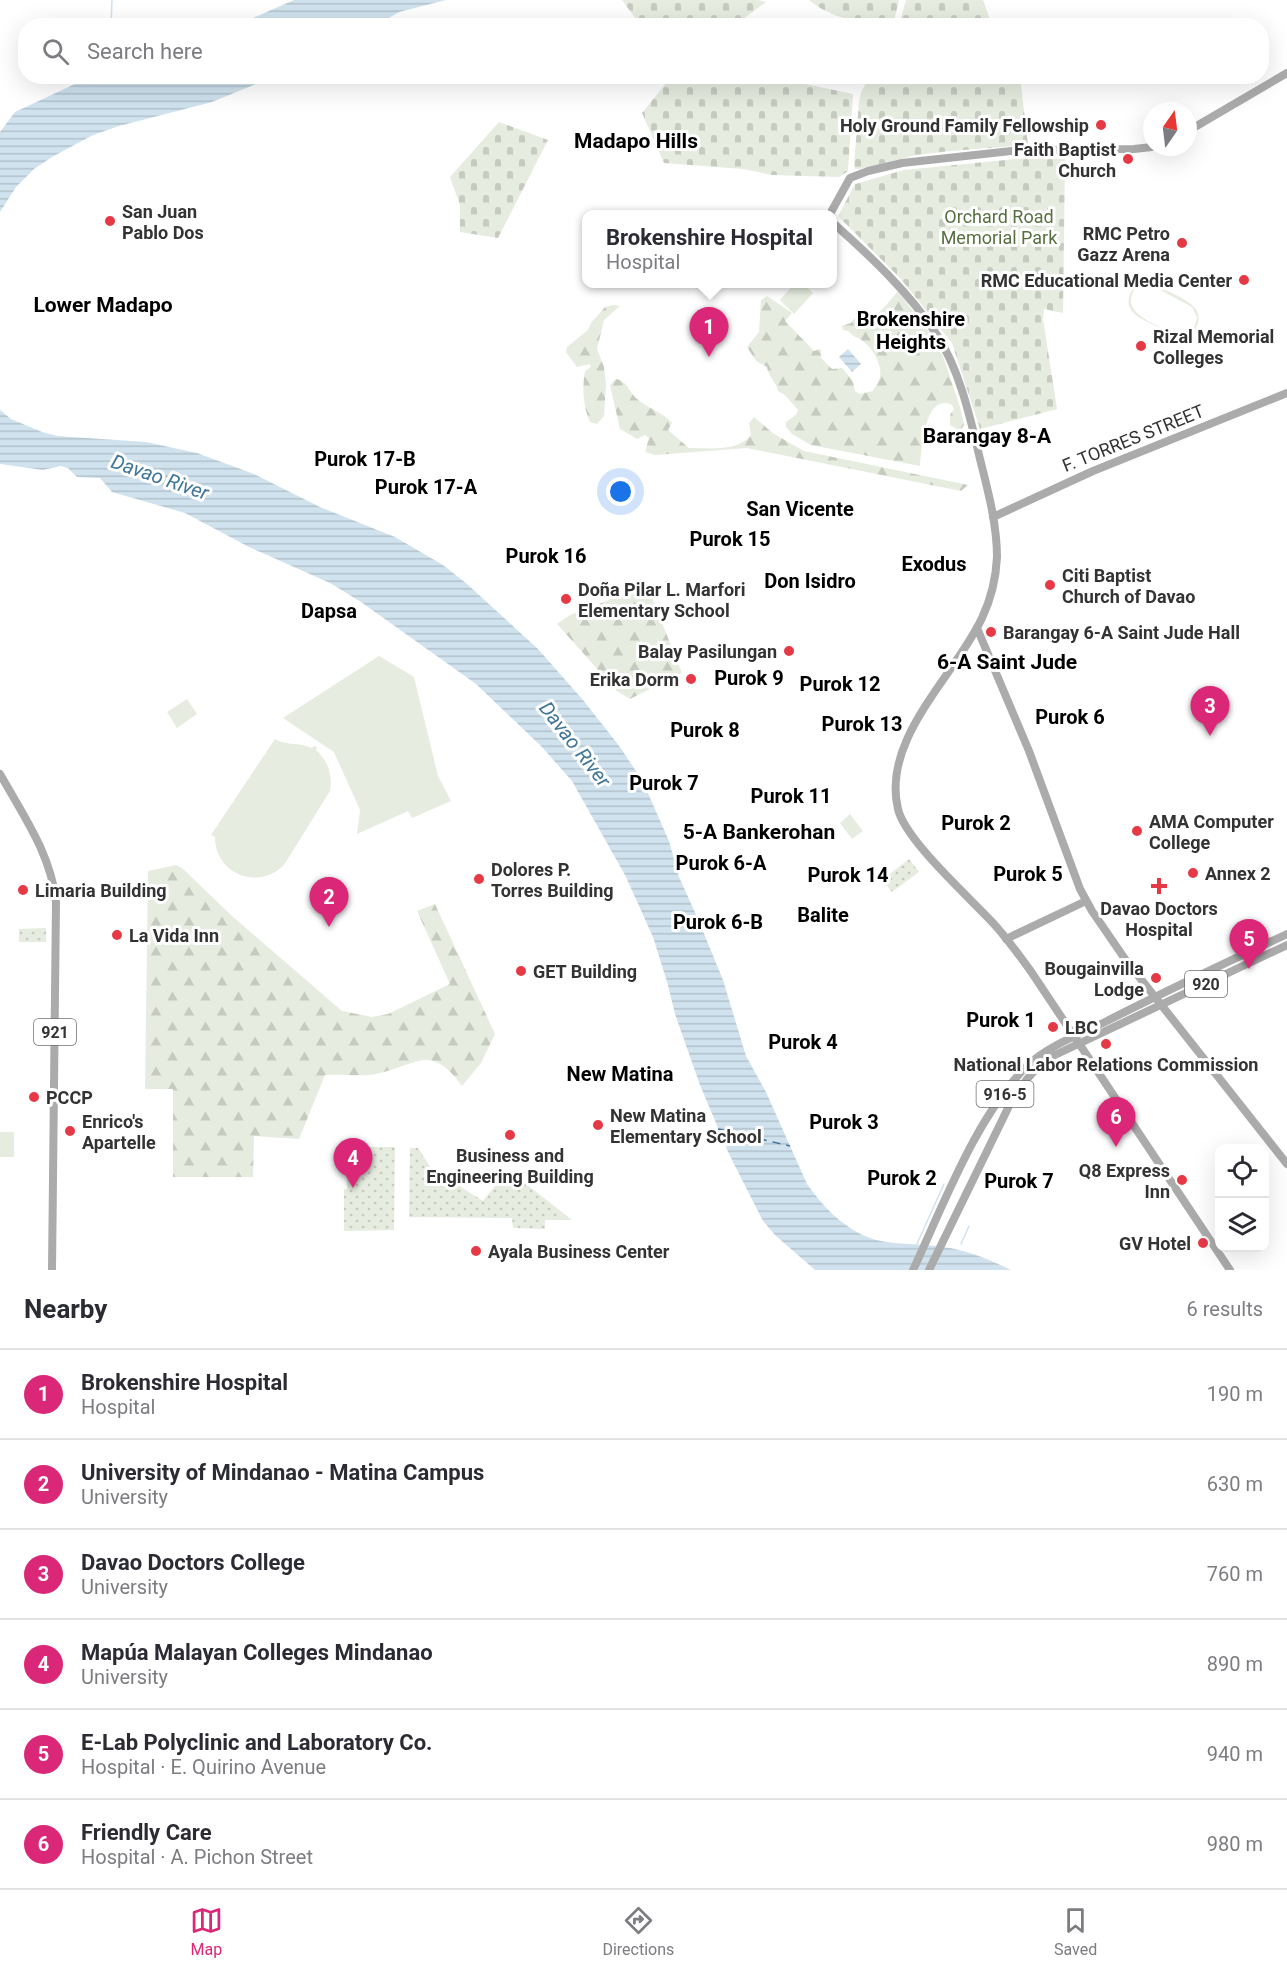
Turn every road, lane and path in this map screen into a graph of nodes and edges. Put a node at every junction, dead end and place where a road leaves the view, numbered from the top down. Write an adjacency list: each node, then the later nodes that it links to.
1 (1287, 73): 3 (main road)
2 (1268, 84): 4 (main road)
3 (1269, 84)
4 (1197, 126)
5 (1143, 148): 6 (main road)
6 (832, 210)
7 (837, 227): 9 (main road)
8 (1287, 393): 9 (main road, F. TORRES STREET)
9 (993, 517): 10 (main road)
10 (977, 628): 12 (main road); 14 (main road)
11 (0, 774): 20 (main road, 921)
12 (1086, 902): 14 (main road); 16 (main road)
13 (1287, 934): 16 (main road, 920)
14 (1006, 939): 18 (main road)
15 (1287, 945): 17 (main road, 920)
16 (1155, 996): 17 (main road); 18 (main road, 920)
17 (1161, 1005): 18 (main road, 920); 19 (main road)
18 (1077, 1040): 21 (main road, 916-5); 22 (main road, 916-5); 23 (main road)
19 (1287, 1164)
20 (52, 1270)
21 (913, 1270)
22 (930, 1270)
23 (1230, 1270)

